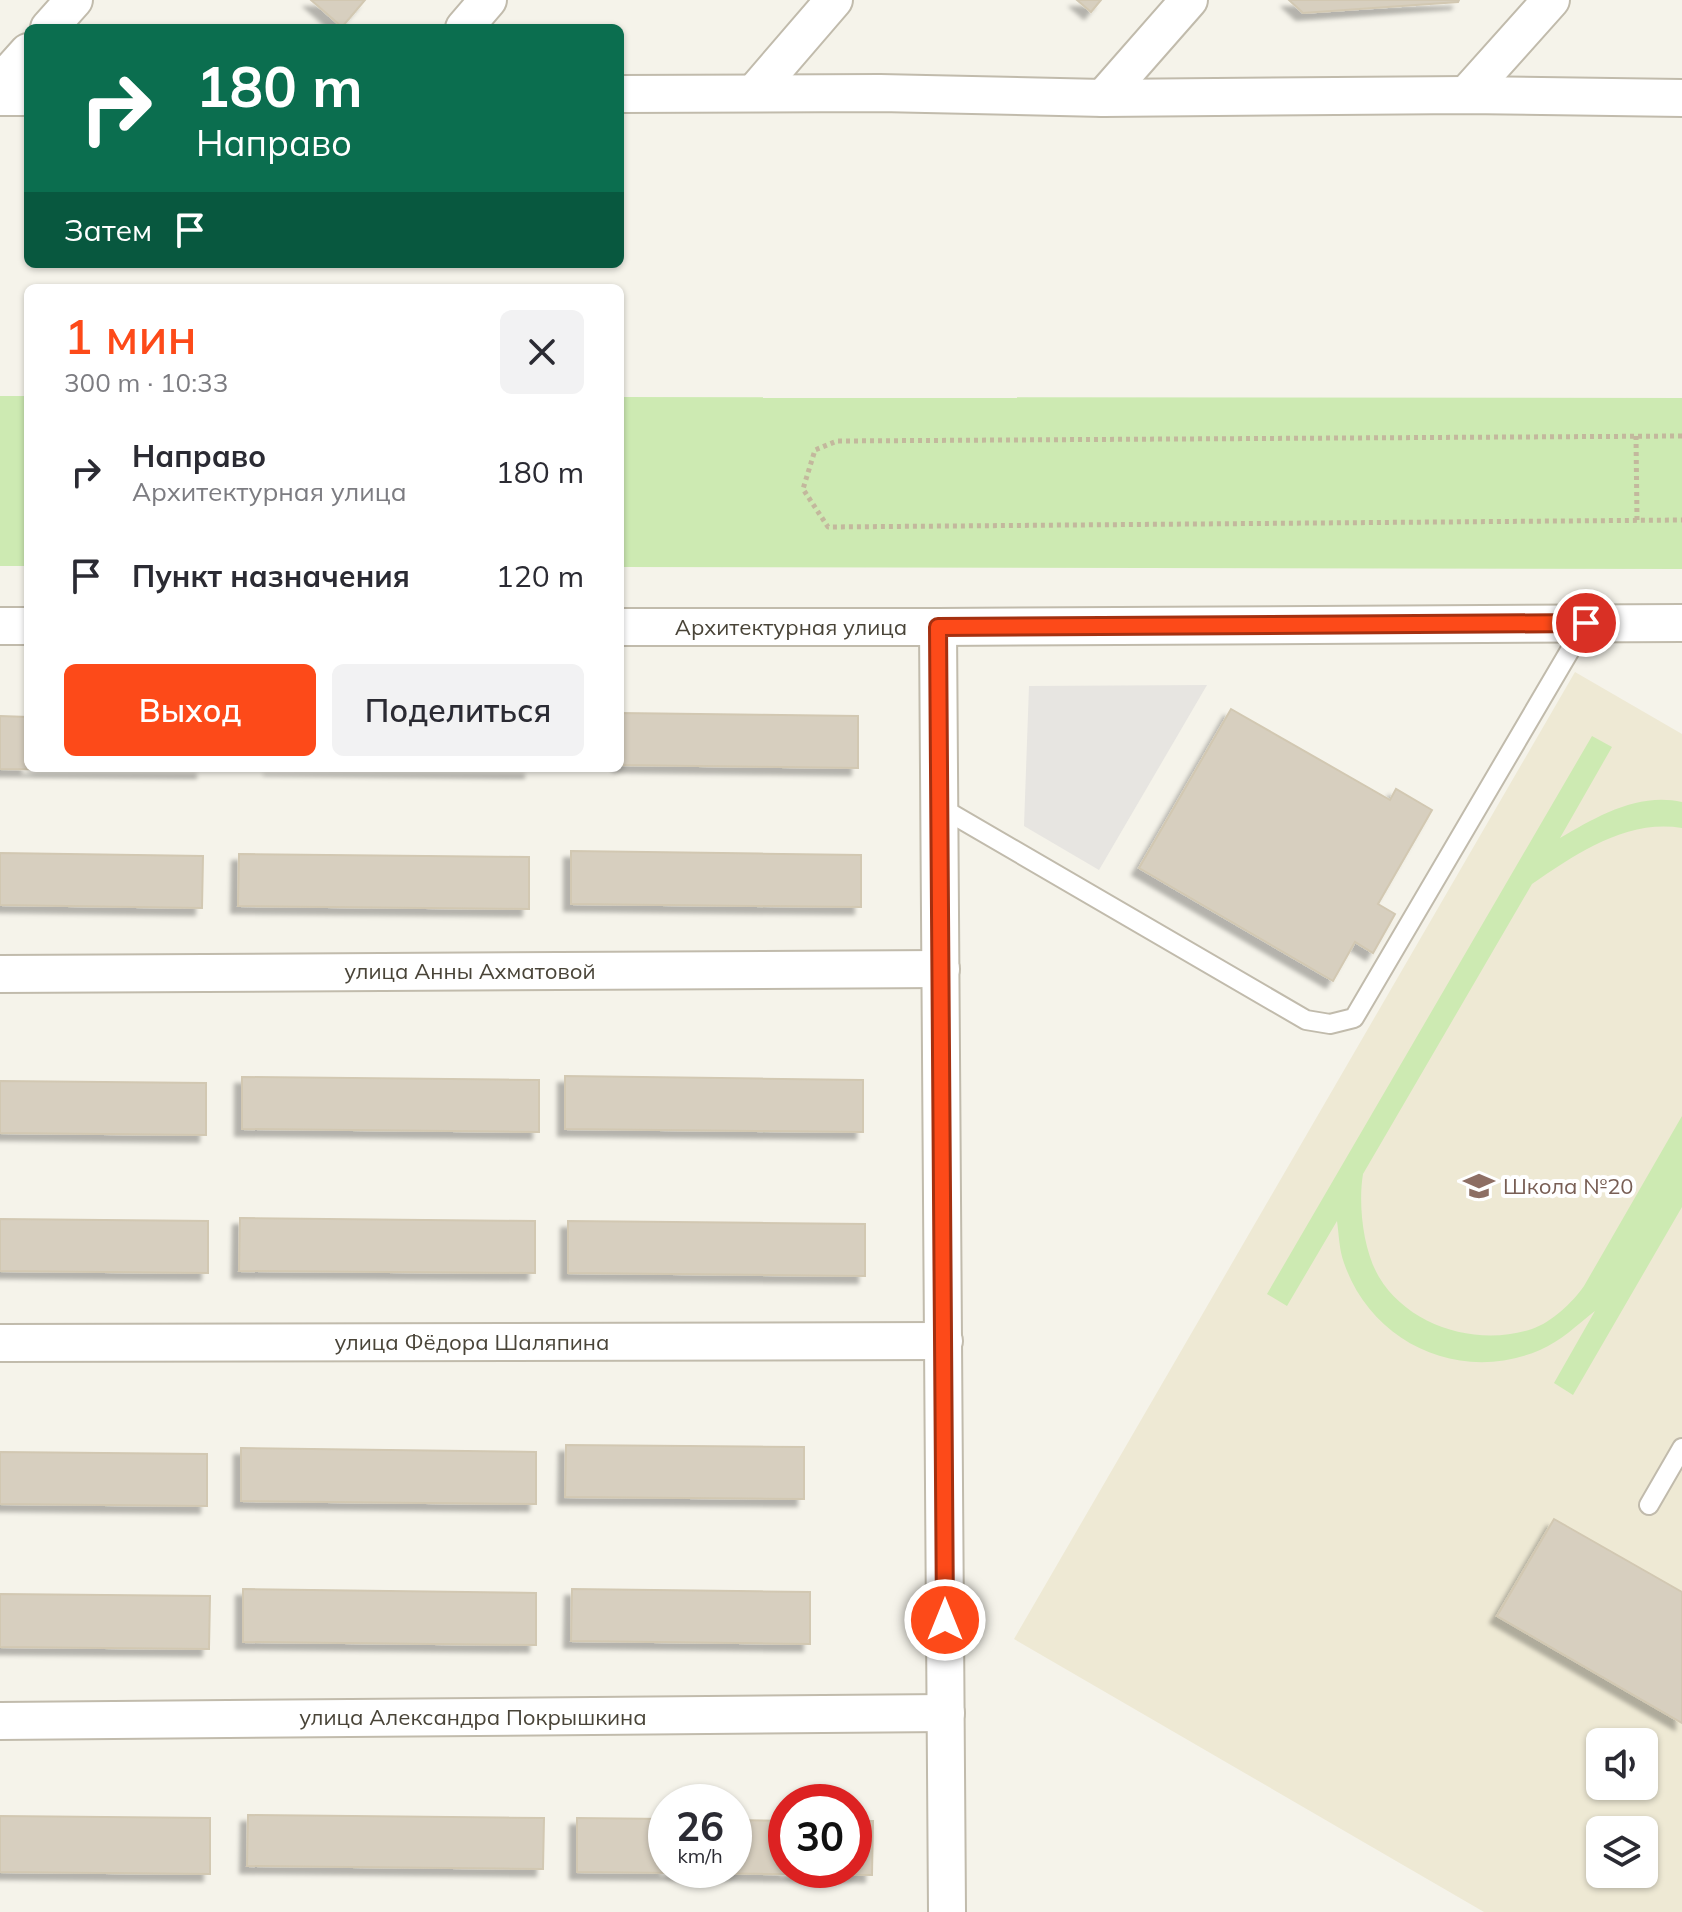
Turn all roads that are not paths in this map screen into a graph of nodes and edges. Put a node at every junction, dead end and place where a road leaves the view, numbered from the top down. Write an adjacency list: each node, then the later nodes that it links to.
1 (74, 0): 6 (street)
2 (488, 0): 7 (street)
3 (834, 0): 10 (street)
4 (1189, 0): 15 (street)
5 (1551, 0): 12 (street)
6 (53, 24)
7 (467, 24)
8 (24, 56): 9 (street)
9 (0, 83)
10 (754, 93): 11 (street); 15 (street)
11 (624, 94)
12 (1466, 95): 15 (street); 16 (street)
13 (0, 97): 14 (street)
14 (24, 97)
15 (1103, 98)
16 (1682, 98)
17 (1586, 623): 18 (street, Архитектурная улица); 22 (street, Архитектурная улица); 23 (lane)
18 (1682, 623)
19 (0, 626): 20 (street)
20 (24, 626)
21 (624, 627): 22 (street, Архитектурная улица)
22 (938, 627): 23 (street)
23 (940, 807): 24 (street)
24 (941, 969): 25 (street, улица Анны Ахматовой); 26 (street)
25 (0, 974)
26 (944, 1341): 27 (street, улица Фёдора Шаляпина); 30 (street)
27 (0, 1343)
28 (1682, 1448): 29 (lane)
29 (1649, 1505)
30 (946, 1713): 31 (street, улица Александра Покрышкина); 32 (street)
31 (0, 1721)
32 (947, 1912)

